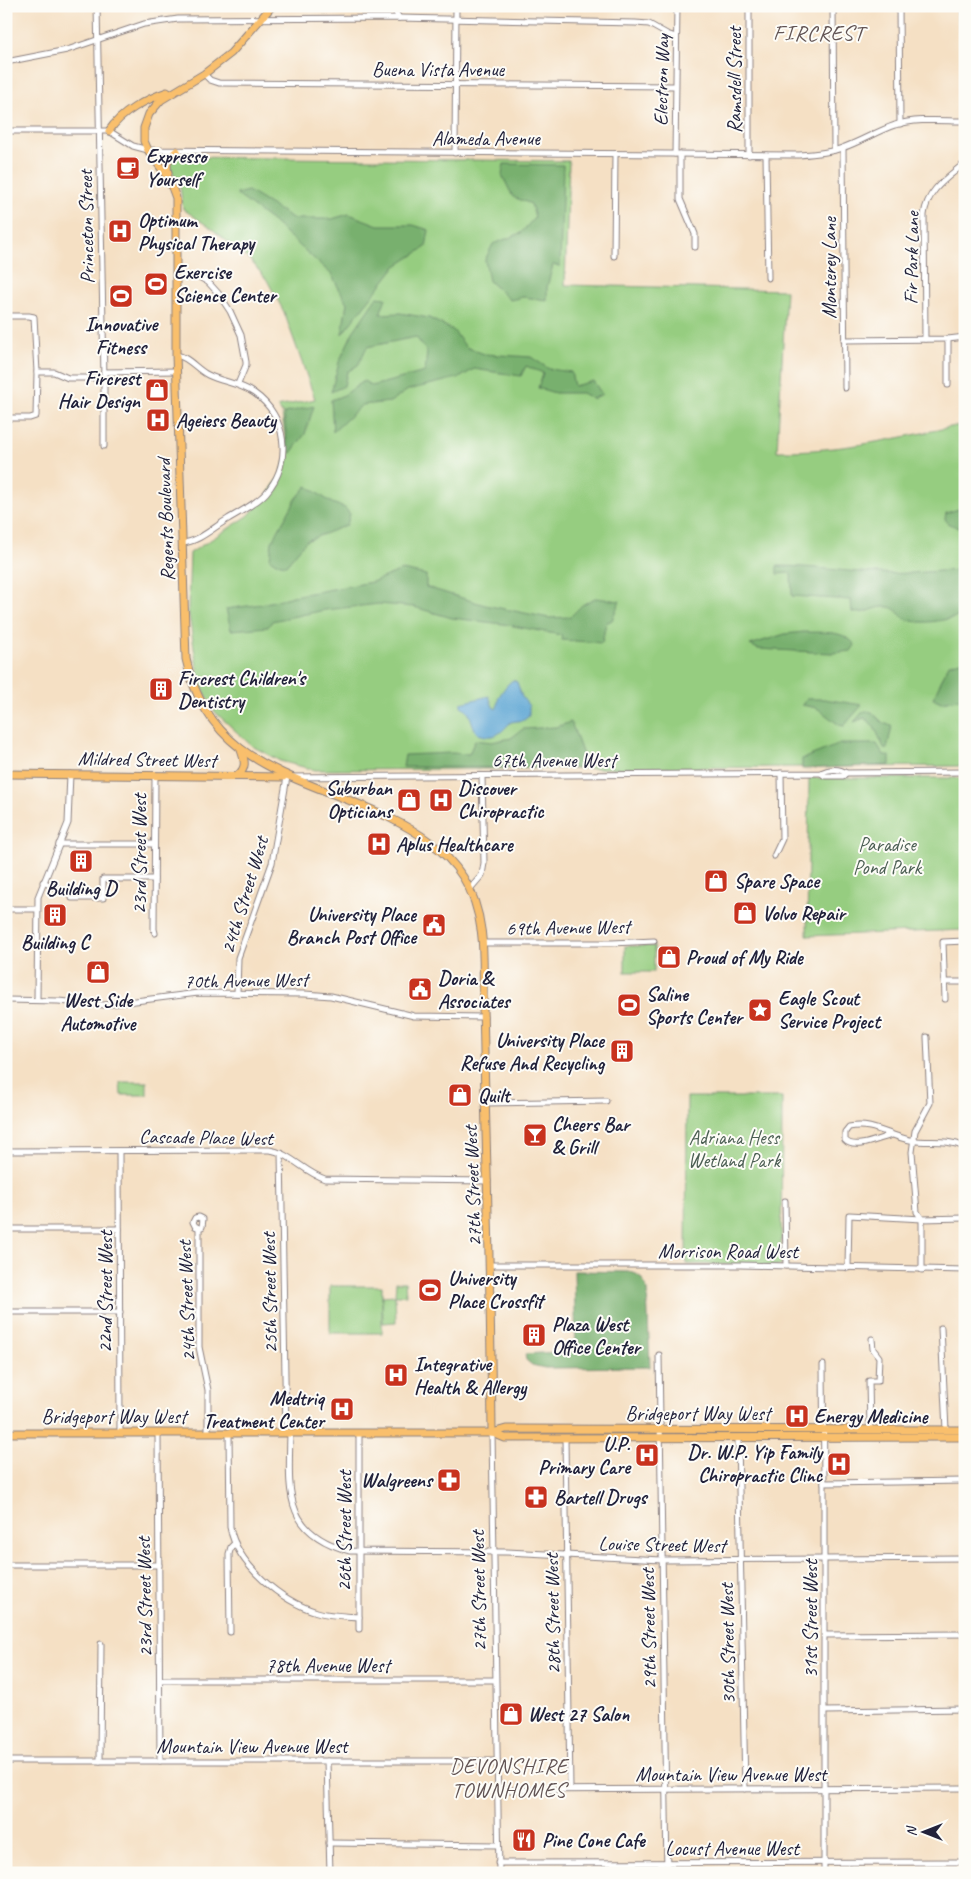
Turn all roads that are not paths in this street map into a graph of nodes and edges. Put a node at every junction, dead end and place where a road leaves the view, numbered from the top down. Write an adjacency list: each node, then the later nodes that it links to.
1 (97, 6): 14 (street, Princeton Street)
2 (272, 6): 10 (main road, Regents Boulevard)
3 (392, 6): 11 (street)
4 (456, 6): 12 (street)
5 (677, 6): 13 (street, Electron Way)
6 (749, 6): 33 (street, Ramsdell Street)
7 (833, 6): 29 (street)
8 (899, 6): 22 (street)
9 (964, 6): 16 (street)
10 (263, 18): 11 (street); 14 (street); 17 (main road, Regents Boulevard)
11 (399, 18): 12 (street)
12 (456, 19): 13 (street); 18 (street)
13 (676, 37): 20 (street, Electron Way)
14 (97, 39): 15 (street); 23 (street, Princeton Street)
15 (6, 62)
16 (965, 69)
17 (204, 74): 18 (street, Buena Vista Avenue); 19 (main road, Regents Boulevard)
18 (456, 84): 20 (street, Buena Vista Avenue); 30 (street)
19 (187, 86): 25 (main road); 27 (main road, Regents Boulevard)
20 (675, 86): 32 (street, Electron Way)
21 (965, 121): 22 (street, Alameda Avenue)
22 (900, 124): 26 (street, Alameda Avenue)
23 (99, 130): 24 (street, Alameda Avenue); 25 (street, Alameda Avenue); 49 (street, Princeton Street)
24 (6, 131)
25 (109, 131): 27 (street, Alameda Avenue)
26 (843, 148): 29 (street, Alameda Avenue); 45 (street, Monterey Lane)
27 (148, 150): 28 (street, Alameda Avenue); 36 (main road, Regents Boulevard)
28 (177, 150): 30 (street, Alameda Avenue); 36 (main road)
29 (834, 150): 34 (street, Alameda Avenue)
30 (455, 153): 31 (street, Alameda Avenue)
31 (615, 154): 32 (street, Alameda Avenue); 38 (street)
32 (677, 154): 33 (street, Alameda Avenue); 37 (street, Electron Way)
33 (749, 154): 34 (street, Alameda Avenue)
34 (766, 155): 40 (street)
35 (965, 163): 43 (street, Fir Park Lane)
36 (169, 179): 39 (main road, Regents Boulevard)
37 (695, 246)
38 (614, 256)
39 (176, 275): 46 (main road, Regents Boulevard); 50 (street)
40 (768, 278)
41 (6, 316): 48 (street)
42 (965, 336): 44 (street)
43 (925, 339): 44 (street); 45 (street)
44 (948, 339): 51 (street)
45 (844, 340): 52 (street, Monterey Lane)
46 (176, 355): 47 (main road, Regents Boulevard); 50 (street)
47 (176, 371): 49 (street); 55 (main road, Regents Boulevard)
48 (37, 372): 49 (street); 53 (street)
49 (104, 375): 54 (street, Princeton Street)
50 (238, 384): 55 (street)
51 (948, 385)
52 (845, 388)
53 (6, 418)
54 (104, 446)
55 (182, 543): 56 (main road, Regents Boulevard)
56 (241, 749): 62 (main road); 64 (main road, Regents Boulevard)
57 (965, 772): 58 (street, 67th Avenue West)
58 (781, 773): 63 (street, 67th Avenue West); 67 (street)
59 (6, 774): 60 (main road, Mildred Street West)
60 (70, 774): 61 (main road, Mildred Street West); 65 (street)
61 (155, 775): 62 (main road, Mildred Street West); 66 (street, 23rd Street West)
62 (237, 776): 64 (main road, Mildred Street West)
63 (482, 776): 64 (street, 67th Avenue West); 70 (street)
64 (287, 777): 70 (main road, Regents Boulevard); 79 (street, 24th Street West)
65 (59, 844): 66 (street); 69 (street)
66 (154, 844): 68 (street, 23rd Street West)
67 (774, 856)
68 (154, 879): 69 (street); 73 (street, 23rd Street West)
69 (43, 882): 72 (street)
70 (470, 889): 76 (main road, 27th Street West)
71 (6, 909): 72 (street)
72 (38, 909): 82 (street)
73 (155, 933)
74 (654, 941): 76 (street, 69th Avenue West)
75 (965, 941): 77 (street)
76 (483, 943): 83 (main road, 27th Street West)
77 (944, 982): 78 (street); 80 (street)
78 (965, 982)
79 (238, 993): 82 (street, 70th Avenue West); 83 (street, 70th Avenue West)
80 (945, 999)
81 (6, 1000): 82 (street, 70th Avenue West)
82 (37, 1000)
83 (484, 1017): 86 (main road, 27th Street West)
84 (927, 1037): 88 (street)
85 (606, 1101): 86 (street)
86 (485, 1103): 93 (main road, 27th Street West)
87 (892, 1135): 87 (street); 88 (street)
88 (913, 1140): 89 (street); 96 (street)
89 (965, 1146)
90 (6, 1150): 91 (street, Cascade Place West)
91 (120, 1151): 92 (street, Cascade Place West); 99 (street, 22nd Street West)
92 (281, 1153): 93 (street, Cascade Place West); 118 (street, 25th Street West)
93 (488, 1182): 100 (main road, 27th Street West)
94 (785, 1201): 101 (street)
95 (965, 1218): 96 (street)
96 (922, 1219): 102 (street); 103 (street)
97 (199, 1228): 116 (street, 24th Street West)
98 (6, 1229): 99 (street)
99 (119, 1229): 106 (street, 22nd Street West)
100 (491, 1264): 101 (street, Morrison Road West); 123 (main road, 27th Street West)
101 (786, 1266): 102 (street, Morrison Road West)
102 (848, 1268): 103 (street, Morrison Road West)
103 (922, 1270): 104 (street, Morrison Road West)
104 (965, 1270)
105 (6, 1312): 106 (street)
106 (120, 1312): 120 (street, 22nd Street West)
107 (942, 1328): 114 (street)
108 (872, 1339): 112 (street)
109 (659, 1355): 113 (street, 29th Street West)
110 (823, 1365): 111 (street, 31st Street West)
111 (824, 1429): 112 (main road, Bridgeport Way West); 113 (main road, Bridgeport Way West); 128 (street, 31st Street West)
112 (870, 1429): 114 (main road, Bridgeport Way West)
113 (660, 1430): 123 (main road, Bridgeport Way West); 126 (street, 29th Street West)
114 (946, 1430): 115 (main road, Bridgeport Way West)
115 (965, 1430)
116 (208, 1432): 117 (main road, Bridgeport Way West); 121 (main road, Bridgeport Way West)
117 (229, 1432): 118 (main road, Bridgeport Way West); 131 (street)
118 (288, 1432): 122 (main road, Bridgeport Way West); 132 (street, 25th Street West)
119 (6, 1433): 120 (main road, Bridgeport Way West)
120 (120, 1433): 121 (main road, Bridgeport Way West)
121 (158, 1433): 140 (street, 23rd Street West)
122 (359, 1433): 123 (main road, Bridgeport Way West); 132 (street, 26th Street West)
123 (492, 1433): 125 (main road, Bridgeport Way West); 133 (street, 27th Street West)
124 (965, 1437): 128 (main road, Bridgeport Way West)
125 (565, 1438): 126 (main road, Bridgeport Way West); 134 (street, 28th Street West)
126 (660, 1438): 127 (main road, Bridgeport Way West); 136 (street, 29th Street West)
127 (738, 1438): 128 (main road, Bridgeport Way West); 138 (street, 30th Street West)
128 (824, 1438): 130 (street, 31st Street West)
129 (965, 1481): 130 (street)
130 (824, 1483): 137 (street, 31st Street West)
131 (235, 1542): 141 (street); 143 (street)
132 (358, 1552): 133 (street, Louise Street West); 141 (street, 26th Street West)
133 (493, 1553): 134 (street, Louise Street West); 148 (street, 27th Street West)
134 (566, 1556): 136 (street, Louise Street West); 158 (street, 28th Street West)
135 (965, 1558): 137 (street, Louise Street West)
136 (662, 1560): 138 (street, Louise Street West); 159 (street, 29th Street West)
137 (825, 1560): 138 (street, Louise Street West); 145 (street, 31st Street West)
138 (740, 1561): 160 (street, 30th Street West)
139 (6, 1565): 140 (street)
140 (158, 1566): 147 (street, 23rd Street West)
141 (358, 1616): 142 (street, 26th Street West)
142 (358, 1629)
143 (230, 1632)
144 (965, 1634): 145 (street)
145 (825, 1635): 150 (street, 31st Street West)
146 (101, 1644): 152 (street)
147 (160, 1680): 148 (street, 78th Avenue West); 153 (street, 23rd Street West)
148 (495, 1680): 155 (street, 27th Street West)
149 (965, 1709): 150 (street)
150 (825, 1711): 156 (street, 31st Street West)
151 (6, 1761): 152 (street, Mountain View Avenue West)
152 (100, 1761): 153 (street, Mountain View Avenue West)
153 (160, 1761): 154 (street, Mountain View Avenue West)
154 (327, 1762): 155 (street, Mountain View Avenue West); 162 (street)
155 (497, 1762): 161 (street, 27th Street West)
156 (825, 1788): 157 (street, Mountain View Avenue West); 160 (street, Mountain View Avenue West); 167 (street, 31st Street West)
157 (965, 1788)
158 (570, 1789): 159 (street, Mountain View Avenue West); 161 (street, Mountain View Avenue West)
159 (666, 1789): 160 (street, Mountain View Avenue West); 166 (street, 29th Street West)
160 (745, 1789)
161 (497, 1790): 163 (street, 27th Street West)
162 (329, 1843): 163 (street); 168 (street)
163 (498, 1845): 165 (street, 27th Street West)
164 (965, 1862): 167 (street, Locust Avenue West)
165 (498, 1863): 166 (street, Locust Avenue West); 169 (street, 27th Street West)
166 (667, 1863): 167 (street, Locust Avenue West); 170 (street, 29th Street West)
167 (824, 1863): 171 (street, 31st Street West)
168 (330, 1873)
169 (499, 1873)
170 (668, 1873)
171 (824, 1873)

